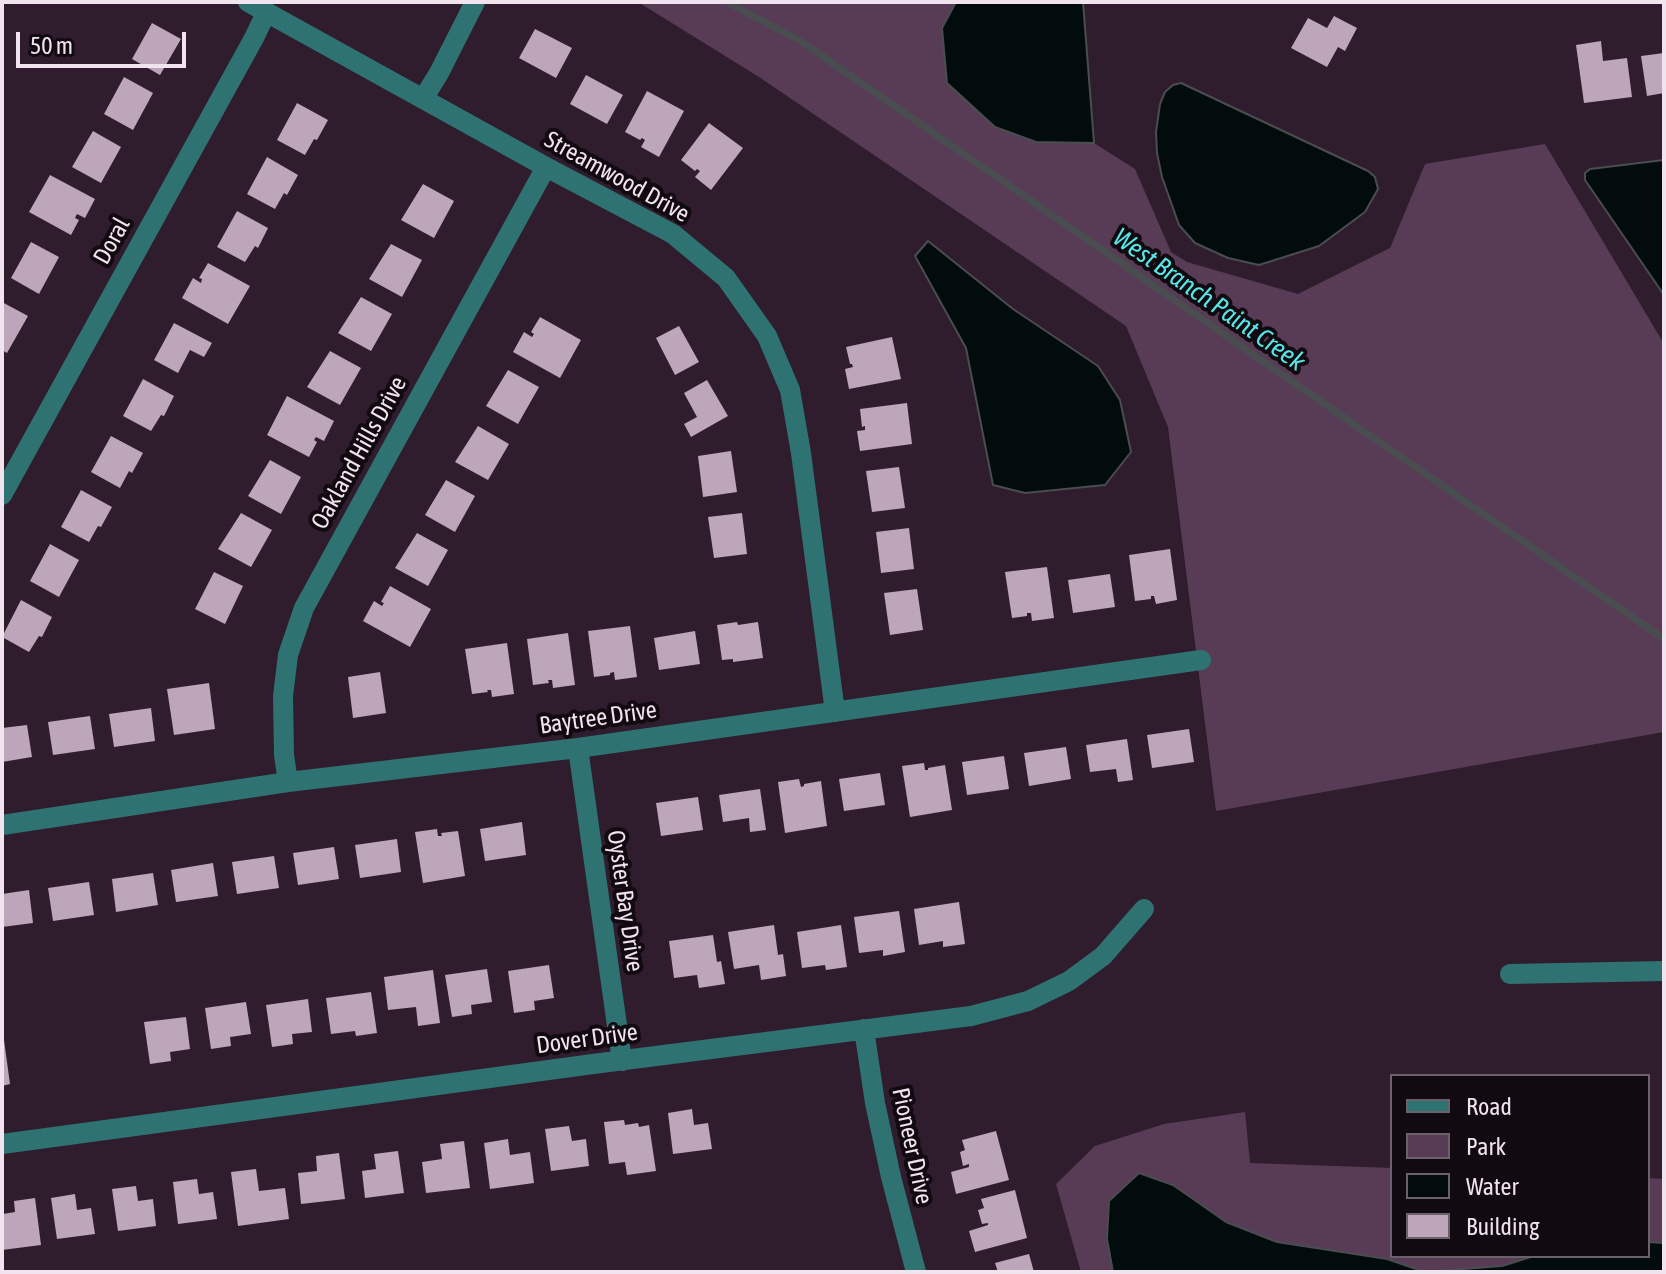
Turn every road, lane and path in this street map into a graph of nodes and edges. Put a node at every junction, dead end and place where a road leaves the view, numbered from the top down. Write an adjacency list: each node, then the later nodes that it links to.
1 (475, 2): 3 (street)
2 (257, 7): 3 (street, Streamwood Drive); 5 (street, Doral)
3 (423, 99): 4 (street, Streamwood Drive)
4 (546, 167): 7 (street, Streamwood Drive); 9 (street, Oakland Hills Drive)
5 (2, 495)
6 (1201, 660): 7 (street, Baytree Drive)
7 (835, 712): 8 (street, Baytree Drive)
8 (578, 748): 9 (street, Baytree Drive); 15 (street, Oyster Bay Drive)
9 (288, 782): 10 (street, Baytree Drive)
10 (2, 825)
11 (1144, 909): 14 (street, Dover Drive)
12 (1664, 971): 13 (street)
13 (1510, 974)
14 (864, 1029): 15 (street, Dover Drive); 17 (street, Pioneer Drive)
15 (622, 1061): 16 (street, Dover Drive)
16 (2, 1144)
17 (916, 1272)

